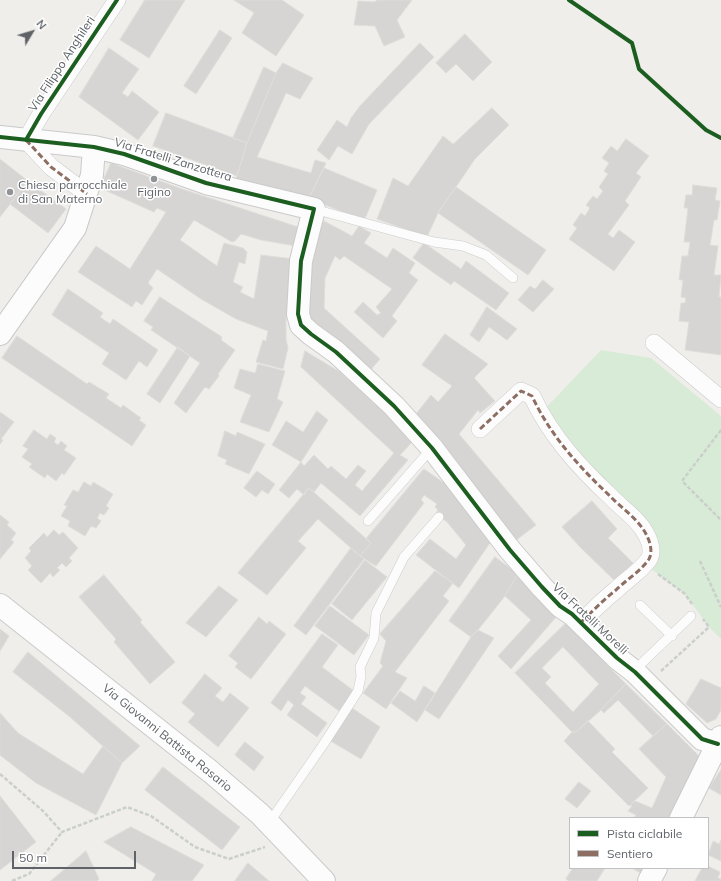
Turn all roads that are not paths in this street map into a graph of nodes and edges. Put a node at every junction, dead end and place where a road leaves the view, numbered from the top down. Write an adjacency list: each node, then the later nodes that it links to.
1 (116, 0): 3 (street, Via Filippo Anghileri)
2 (0, 137): 3 (street, Via Fratelli Zanzottera)
3 (26, 140): 4 (street, Via Fratelli Zanzottera); 5 (street)
4 (94, 147): 5 (street); 6 (street, Via Fratelli Zanzottera)
5 (87, 194): 8 (street)
6 (314, 209): 7 (lane); 12 (street, Via Fratelli Morelli)
7 (513, 278)
8 (0, 334)
9 (654, 343): 10 (street)
10 (721, 398)
11 (480, 429): 18 (street)
12 (432, 448): 14 (lane); 18 (street, Via Fratelli Morelli)
13 (439, 517): 23 (lane)
14 (368, 521)
15 (0, 605): 23 (street, Via Giovanni Battista Rasario)
16 (640, 605): 19 (lane)
17 (692, 616): 19 (lane)
18 (580, 622): 20 (street, Via Fratelli Morelli)
19 (672, 636): 20 (lane)
20 (635, 672): 21 (street, Via Fratelli Morelli)
21 (719, 741): 22 (street)
22 (681, 817)
23 (269, 823): 25 (street, Via Giovanni Battista Rasario)
24 (655, 869): 26 (street)
25 (324, 881)
26 (649, 881)

